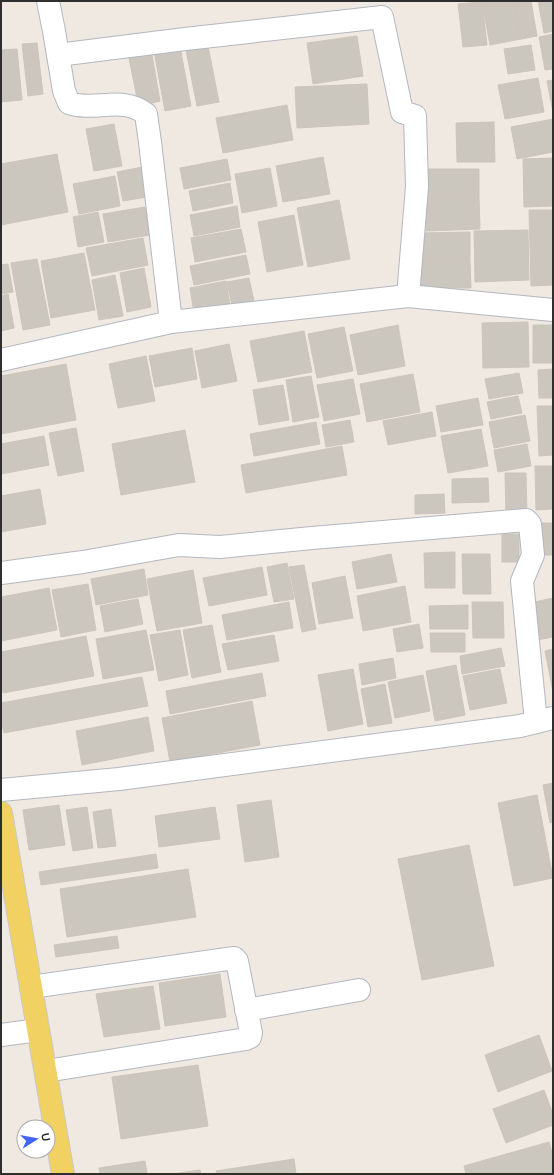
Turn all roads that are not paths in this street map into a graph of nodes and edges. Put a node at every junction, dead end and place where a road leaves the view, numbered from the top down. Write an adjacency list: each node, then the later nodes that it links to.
1 (48, 1): 3 (street)
2 (380, 9): 3 (street); 4 (street)
3 (58, 55): 6 (street)
4 (408, 296): 5 (street); 6 (street)
5 (553, 310)
6 (171, 322): 7 (street)
7 (1, 360)
8 (1, 573): 9 (street)
9 (544, 720): 10 (street)
10 (1, 790)
11 (1, 813): 12 (main road)
12 (30, 987): 14 (street); 15 (main road)
13 (359, 990): 14 (street)
14 (246, 1010): 17 (street)
15 (38, 1030): 16 (street); 17 (main road)
16 (1, 1035)
17 (46, 1071): 18 (main road)
18 (63, 1174)

